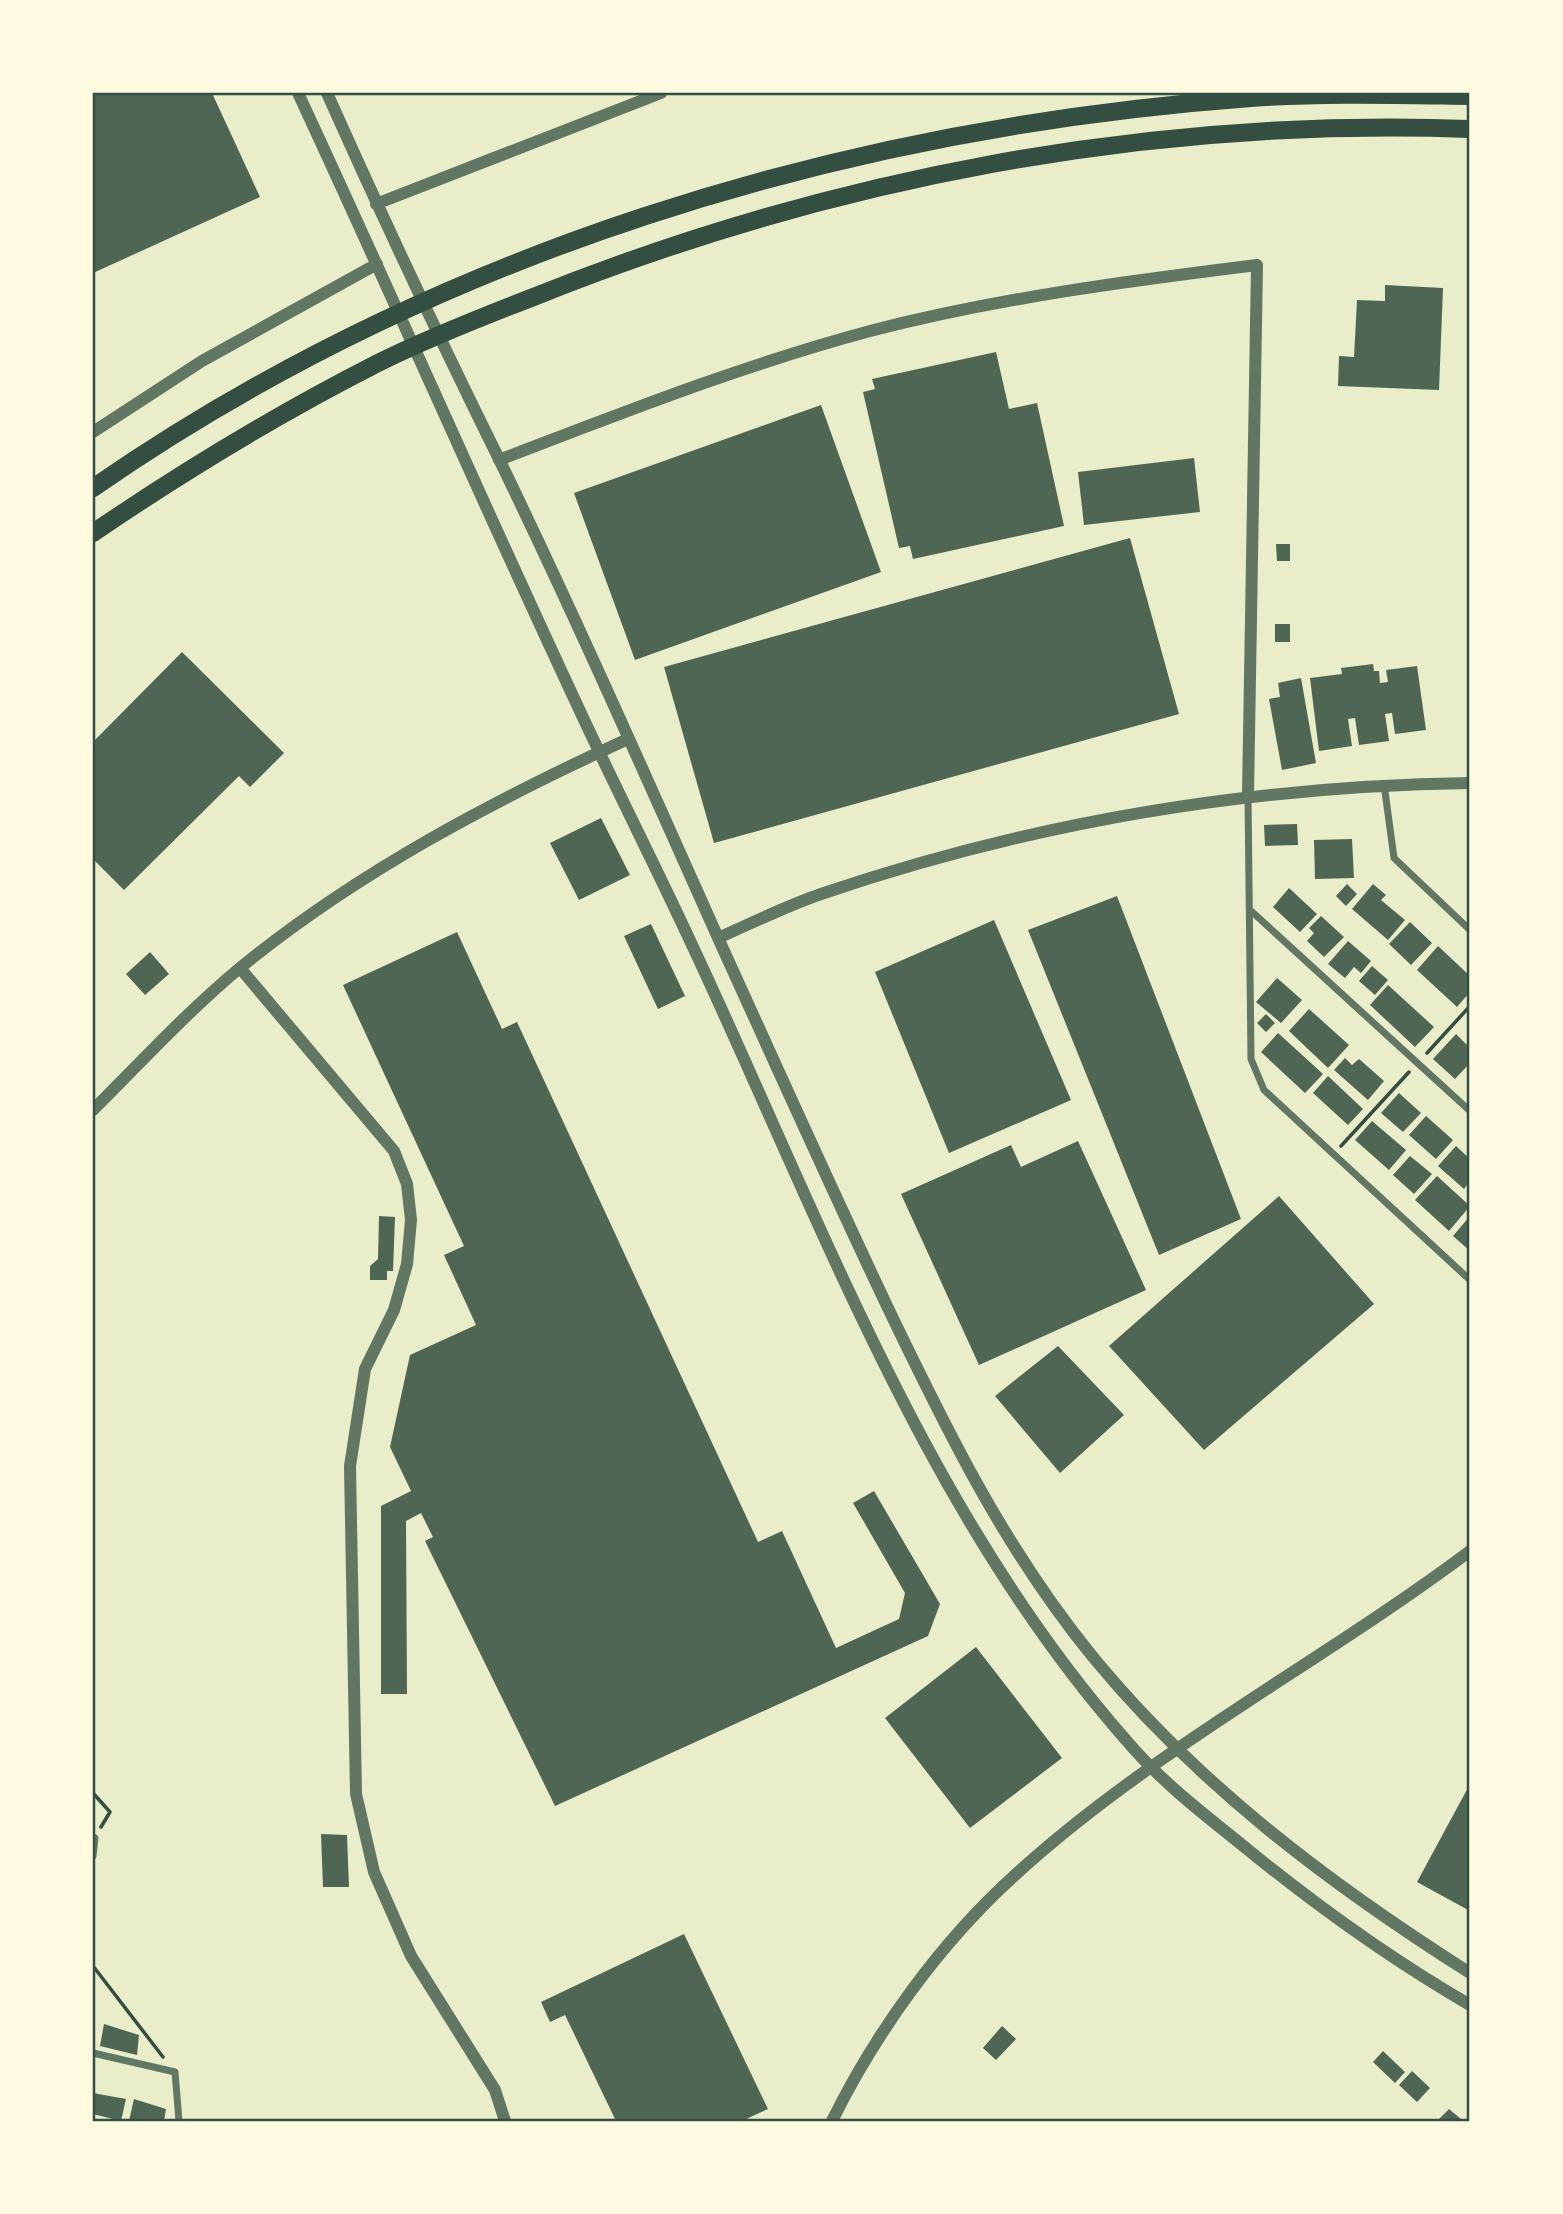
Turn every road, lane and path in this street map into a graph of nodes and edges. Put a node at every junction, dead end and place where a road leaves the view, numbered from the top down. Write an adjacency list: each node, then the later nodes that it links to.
1 (298, 93): 7 (street)
2 (327, 93): 6 (street)
3 (661, 93): 6 (street)
4 (1470, 96): 10 (highway)
5 (1470, 129): 11 (highway)
6 (376, 204): 9 (street)
7 (377, 264): 8 (street); 13 (street)
8 (93, 432)
9 (499, 460): 12 (street); 16 (street)
10 (93, 488)
11 (93, 533)
12 (628, 739): 13 (street); 19 (street)
13 (599, 752): 20 (street); 29 (street)
14 (1470, 783): 15 (street)
15 (1384, 784): 16 (street); 18 (street)
16 (1248, 795): 17 (street); 19 (street)
17 (1250, 910): 22 (street); 25 (street)
18 (1470, 930)
19 (718, 938): 28 (street)
20 (240, 968): 23 (street); 39 (street)
21 (1470, 1006): 22 (path)
22 (1418, 1063): 24 (street); 25 (path)
23 (93, 1110)
24 (1470, 1111)
25 (1334, 1154): 26 (street)
26 (1470, 1280)
27 (1470, 1551): 28 (street)
28 (1179, 1750): 29 (street); 34 (street)
29 (1152, 1768): 35 (street); 40 (street)
30 (93, 1793): 31 (path)
31 (94, 1837): 32 (street)
32 (93, 1856)
33 (93, 1966): 37 (path)
34 (1470, 1973)
35 (1470, 2005)
36 (93, 2053): 37 (street)
37 (175, 2073): 38 (street)
38 (179, 2121)
39 (505, 2121)
40 (832, 2121)

